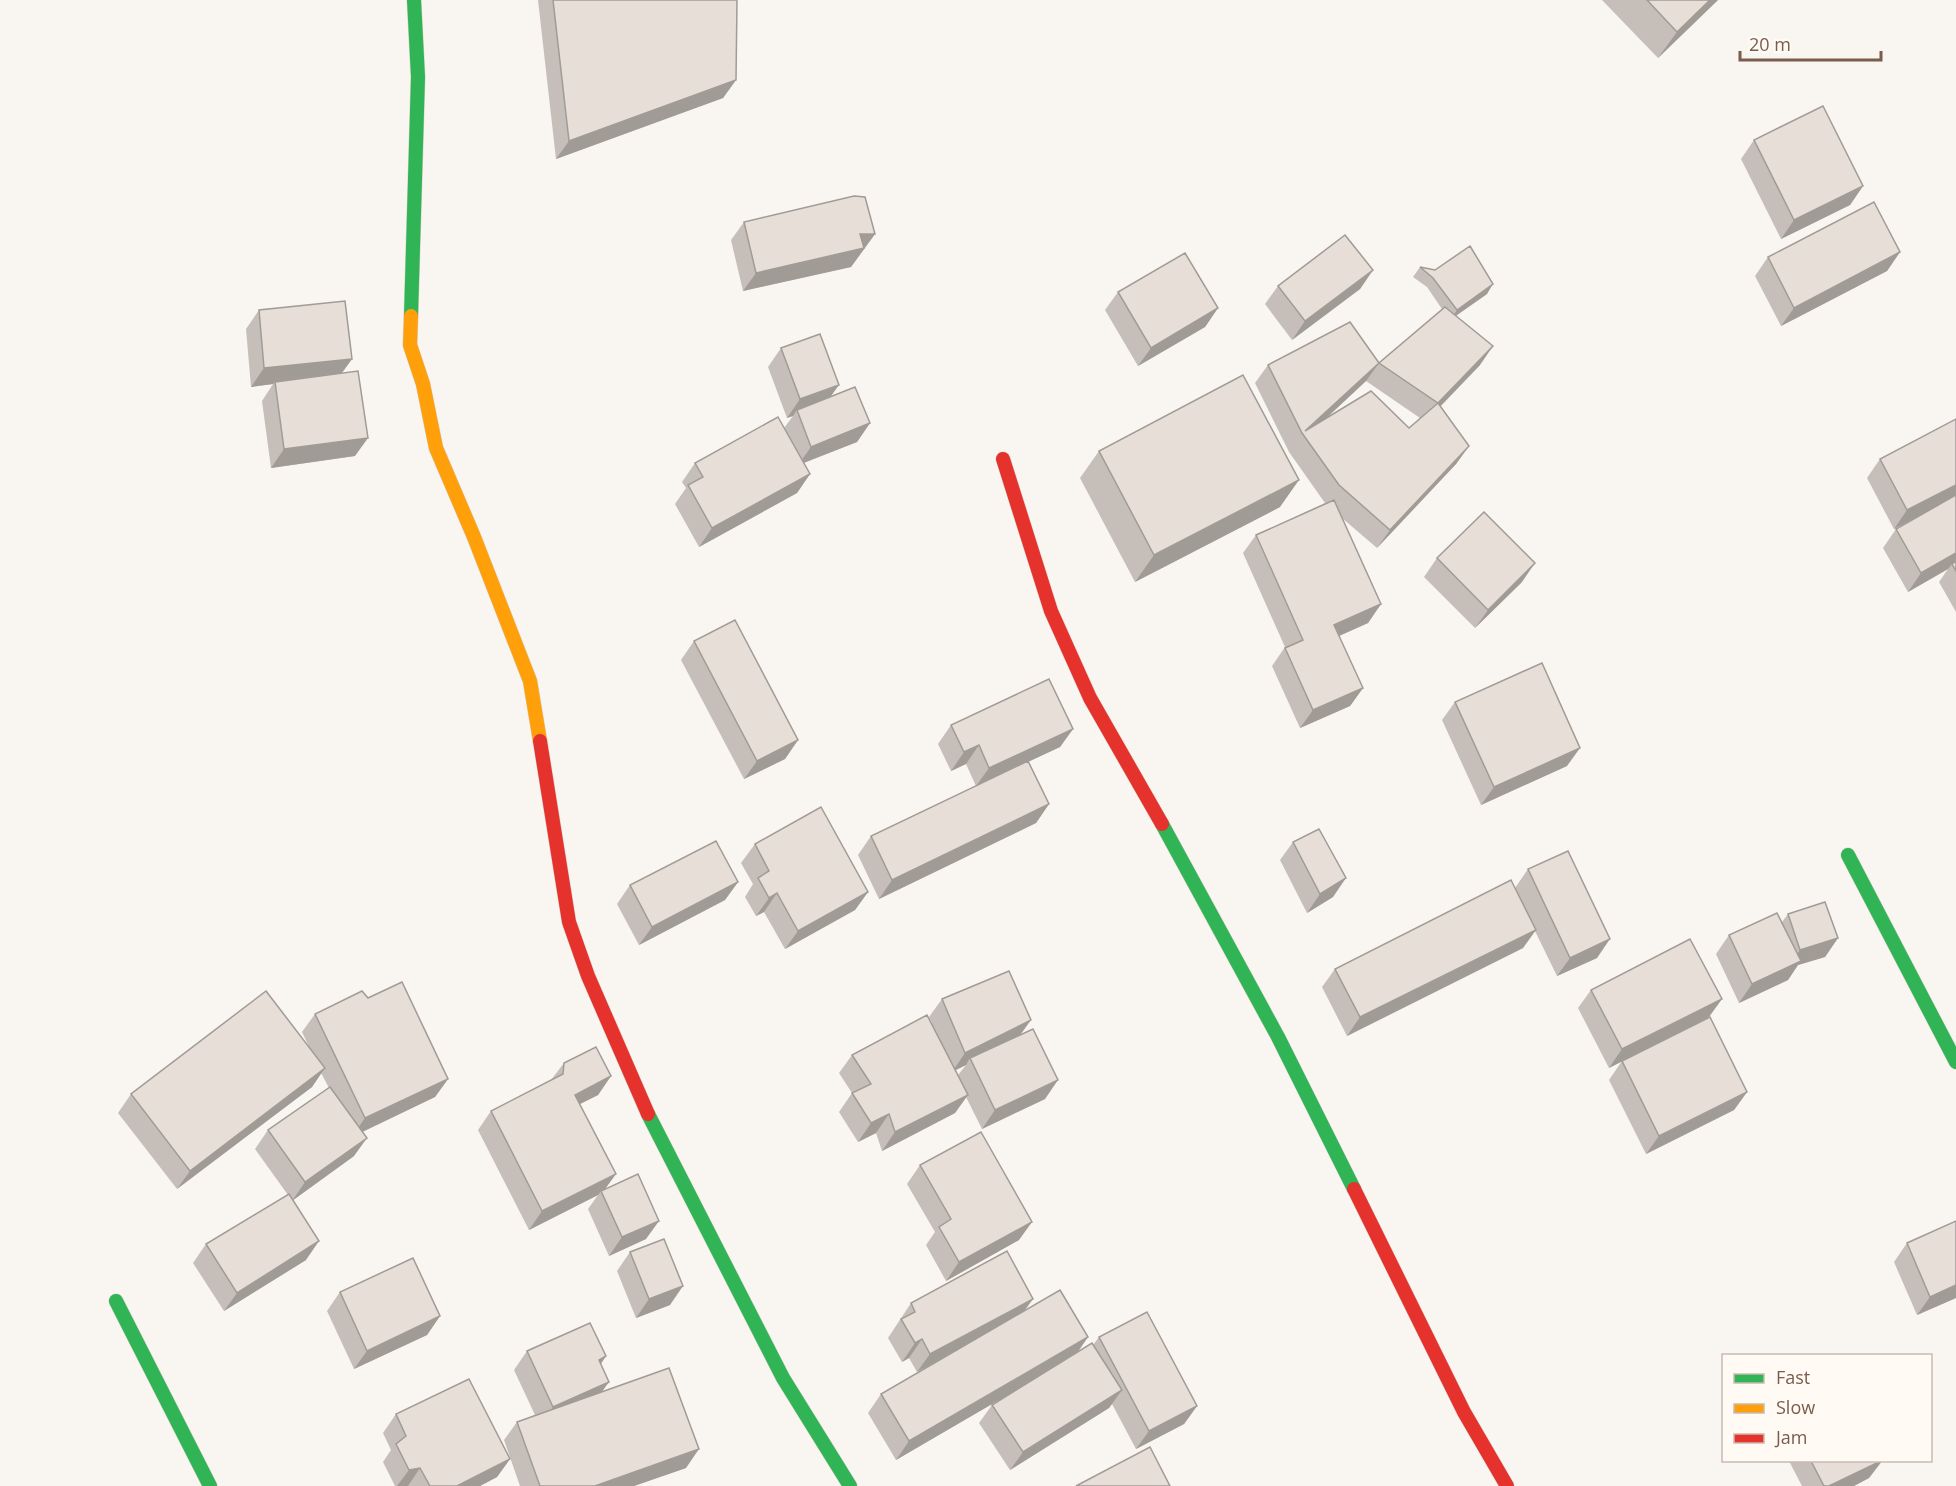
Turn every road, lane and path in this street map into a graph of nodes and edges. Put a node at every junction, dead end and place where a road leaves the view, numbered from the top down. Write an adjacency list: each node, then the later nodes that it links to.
1 (414, 0): 7 (street)
2 (1003, 459): 8 (street)
3 (1848, 855): 4 (street)
4 (1956, 1062)
5 (116, 1301): 6 (street)
6 (210, 1486)
7 (850, 1486)
8 (1507, 1486)

